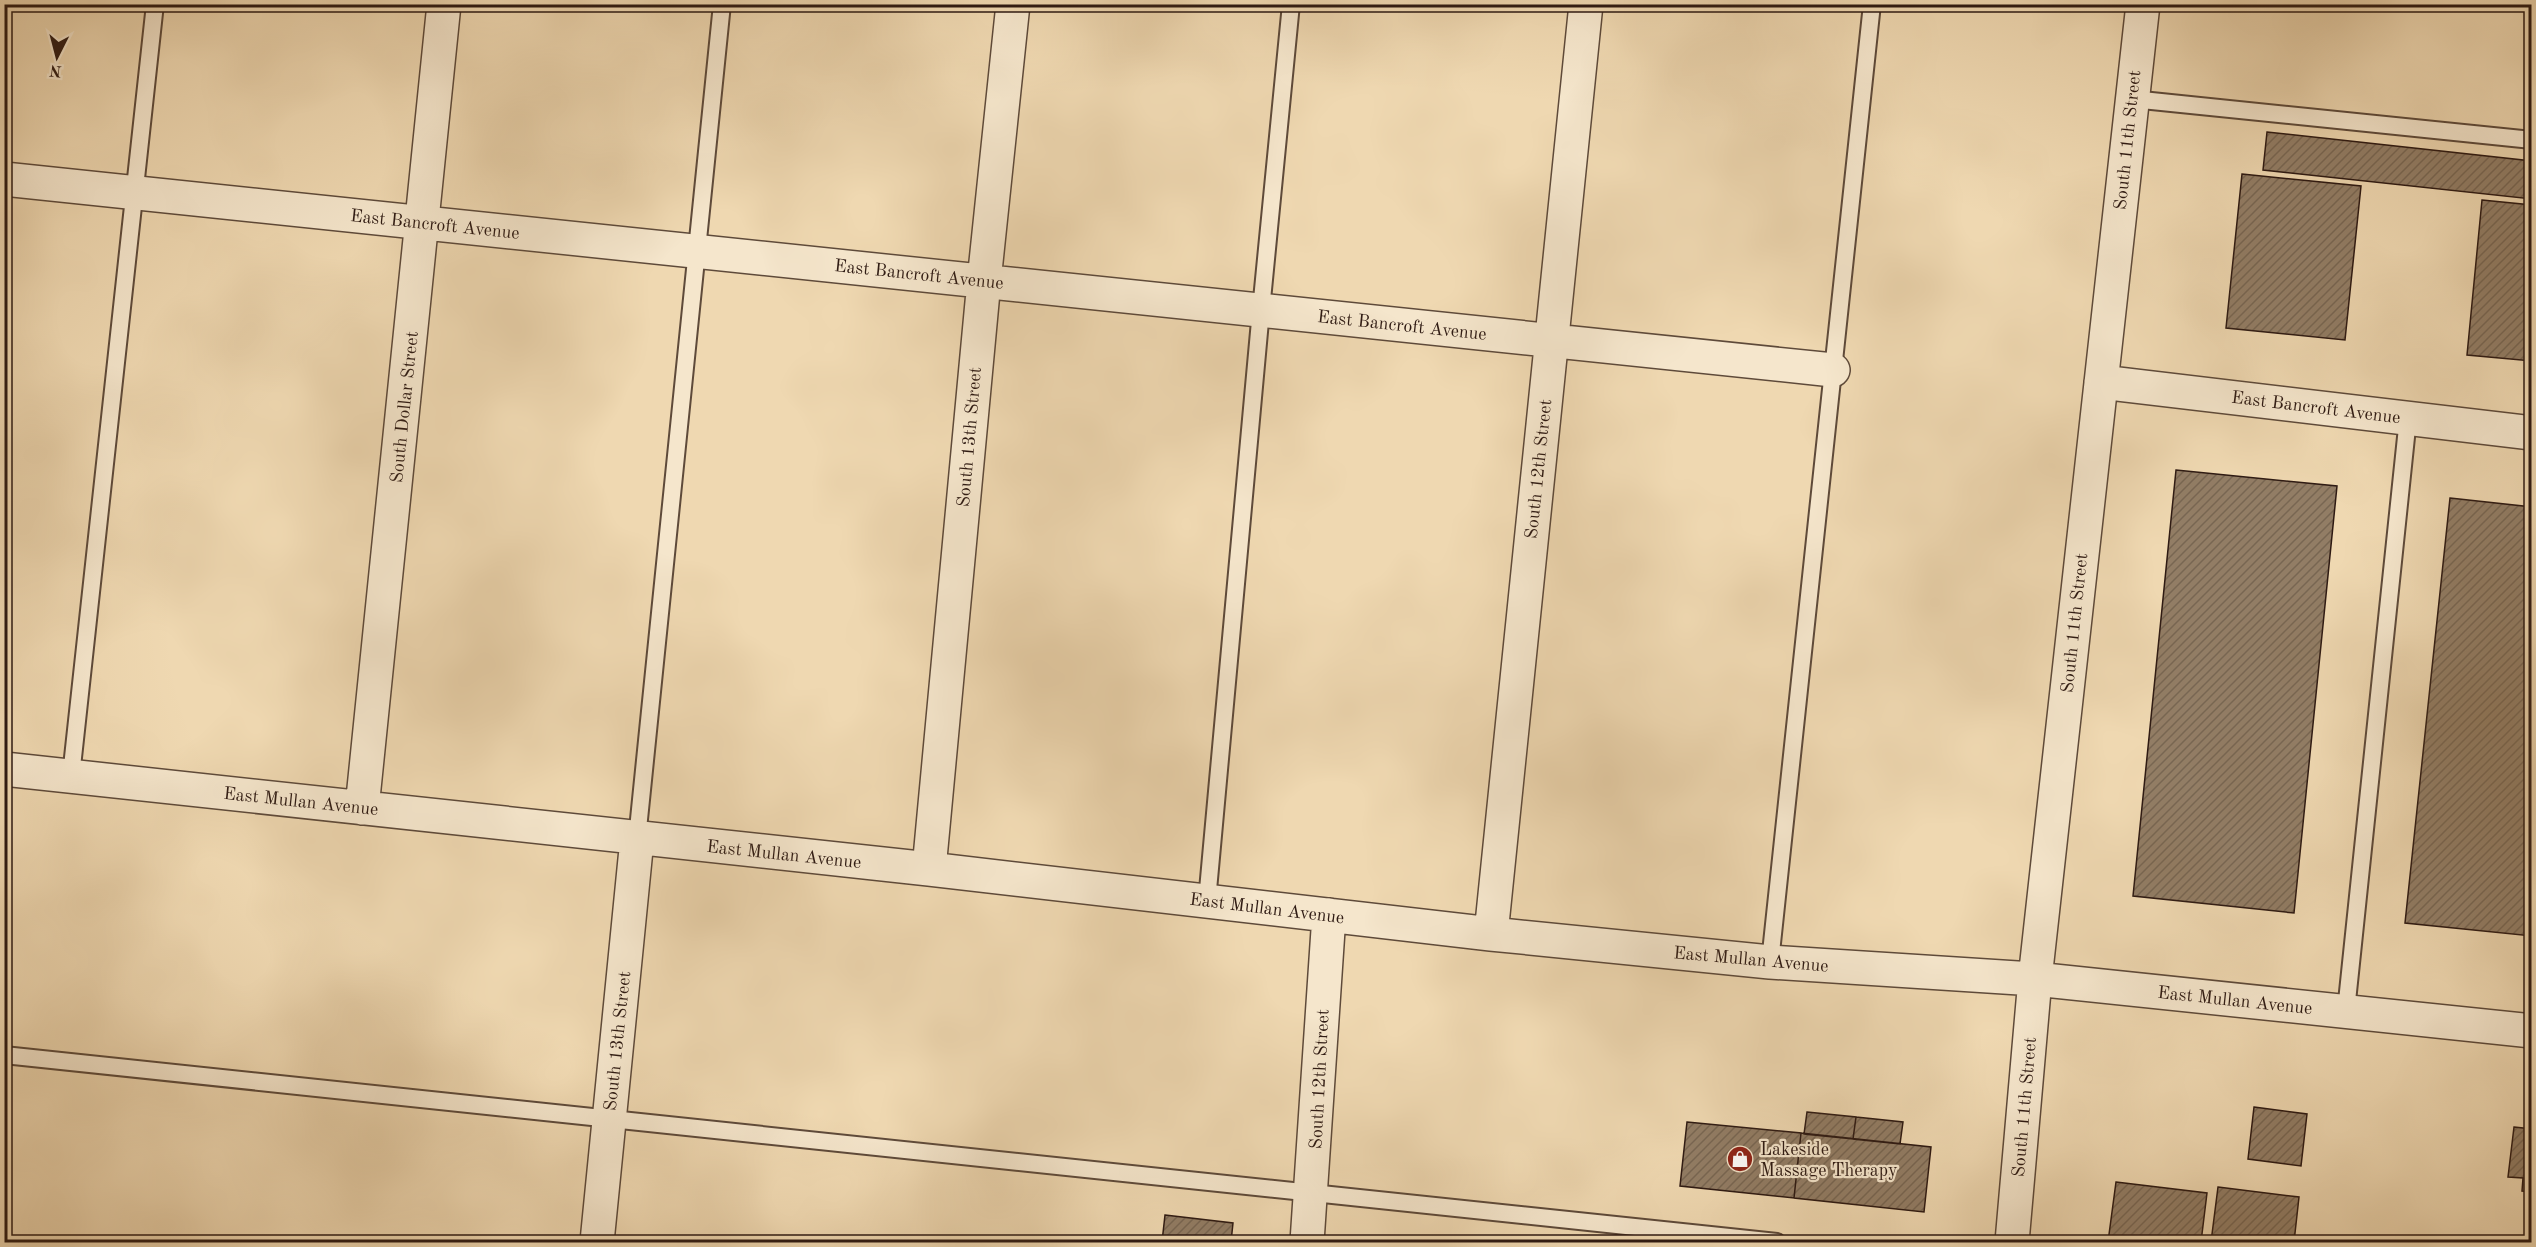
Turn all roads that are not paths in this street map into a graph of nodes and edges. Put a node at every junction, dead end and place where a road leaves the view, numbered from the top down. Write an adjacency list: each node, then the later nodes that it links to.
1 (155, 4): 12 (lane)
2 (444, 4): 13 (street, South Dollar Street)
3 (722, 4): 14 (lane)
4 (1014, 4): 15 (street, South 13th Street)
5 (1291, 4): 16 (lane)
6 (1586, 4): 17 (street, South 12th Street)
7 (1872, 4): 18 (lane)
8 (2143, 4): 9 (street, South 11th Street)
9 (2132, 99): 10 (lane); 19 (street, South 11th Street)
10 (2532, 140)
11 (4, 179): 12 (street, East Bancroft Avenue)
12 (135, 193): 13 (street, East Bancroft Avenue); 23 (lane)
13 (423, 223): 14 (street, East Bancroft Avenue); 24 (street, South Dollar Street)
14 (697, 251): 15 (street, East Bancroft Avenue); 25 (lane)
15 (984, 281): 16 (street, East Bancroft Avenue); 26 (street, South 13th Street)
16 (1261, 310): 17 (street, East Bancroft Avenue); 27 (lane)
17 (1551, 341): 18 (street, East Bancroft Avenue); 29 (street, South 12th Street)
18 (1833, 370): 30 (lane)
19 (2101, 382): 20 (street, East Bancroft Avenue); 31 (street, South 11th Street)
20 (2408, 418): 21 (street, East Bancroft Avenue); 32 (lane)
21 (2532, 433)
22 (4, 769): 23 (street, East Mullan Avenue)
23 (71, 776): 24 (street, East Mullan Avenue)
24 (362, 808): 25 (street, East Mullan Avenue)
25 (637, 839): 26 (street, East Mullan Avenue); 35 (street, South 13th Street)
26 (929, 869): 27 (street, East Mullan Avenue)
27 (1207, 901): 28 (street, East Mullan Avenue)
28 (1329, 915): 29 (street, East Mullan Avenue); 36 (street, South 12th Street)
29 (1491, 934): 30 (street, East Mullan Avenue)
30 (1770, 962): 31 (street, East Mullan Avenue)
31 (2035, 979): 32 (street, East Mullan Avenue); 40 (street, South 11th Street)
32 (2346, 1011): 33 (street, East Mullan Avenue)
33 (2532, 1031)
34 (4, 1055): 35 (lane)
35 (609, 1119): 36 (lane); 37 (street, South 13th Street)
36 (1312, 1193): 38 (street, South 12th Street); 39 (lane)
37 (597, 1242)
38 (1307, 1242)
39 (1777, 1242)
40 (2012, 1242)

